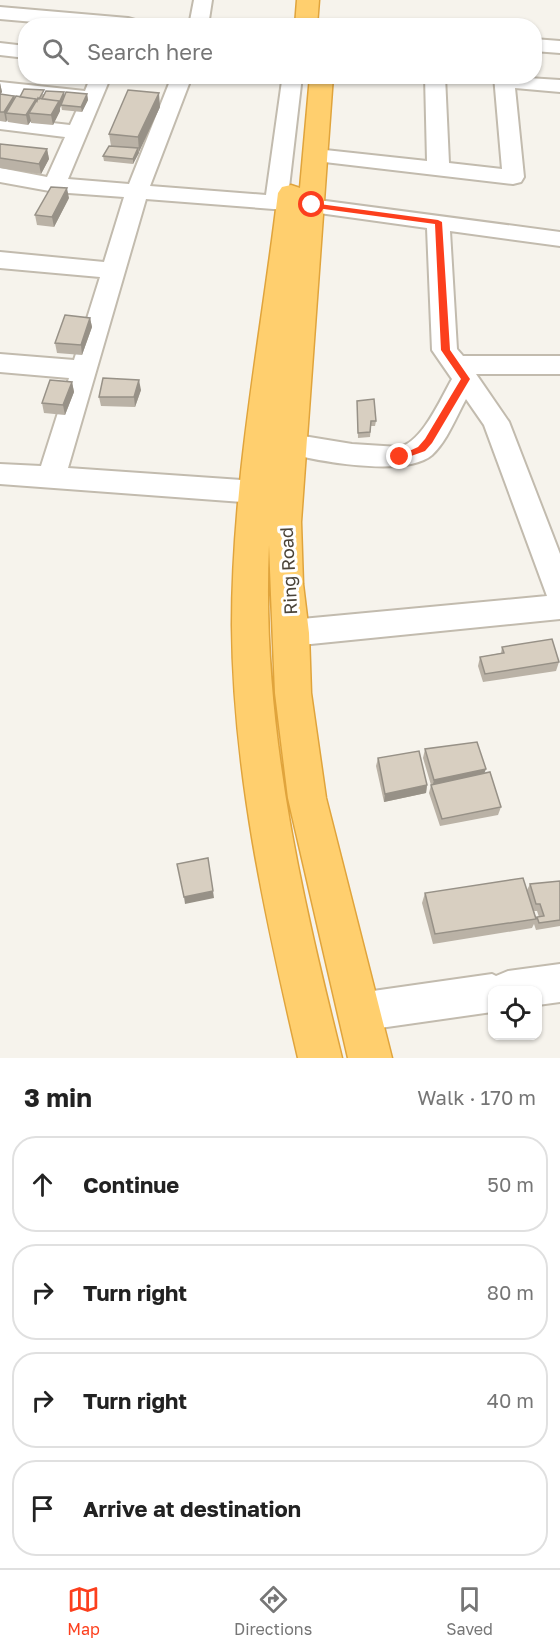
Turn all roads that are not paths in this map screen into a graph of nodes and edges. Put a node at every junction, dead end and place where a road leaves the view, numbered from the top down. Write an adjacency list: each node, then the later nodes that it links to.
1 (31, 0): 5 (street)
2 (203, 0): 7 (street)
3 (308, 0): 8 (highway)
4 (328, 0): 9 (highway)
5 (7, 14): 6 (street)
6 (105, 18)
7 (200, 18)
8 (307, 18)
9 (327, 18)
10 (542, 46): 11 (street)
11 (560, 47)
12 (0, 49): 13 (street)
13 (18, 51)
14 (98, 84): 24 (street)
15 (179, 84): 31 (street)
16 (292, 84): 32 (street)
17 (300, 84): 32 (highway, Ring Road)
18 (321, 84): 27 (highway, Ring Road)
19 (435, 84): 28 (street)
20 (504, 84): 28 (street)
21 (542, 84): 22 (street)
22 (560, 86)
23 (0, 88): 24 (street)
24 (92, 98): 26 (street)
25 (0, 123): 26 (street)
26 (77, 132): 30 (street)
27 (316, 155): 28 (street); 32 (highway, Ring Road)
28 (438, 169)
29 (0, 175): 30 (street)
30 (55, 185): 31 (street)
31 (137, 192): 32 (street); 36 (street)
32 (292, 204): 33 (street); 41 (highway, Ring Road); 44 (highway, Ring Road)
33 (438, 222): 34 (street); 40 (street)
34 (560, 239)
35 (0, 260): 36 (street)
36 (113, 271): 39 (street)
37 (0, 363): 39 (street)
38 (560, 365): 40 (street)
39 (84, 370): 43 (street)
40 (461, 372): 41 (street); 45 (street)
41 (291, 444): 47 (highway, Ring Road)
42 (0, 474): 43 (street)
43 (52, 477): 44 (street)
44 (256, 492): 52 (highway, Ring Road)
45 (560, 592)
46 (560, 607): 47 (street)
47 (291, 633): 51 (highway, Ring Road)
48 (560, 983): 49 (street)
49 (538, 986)
50 (488, 994): 51 (street)
51 (359, 1012): 53 (highway, Ring Road)
52 (320, 1058)
53 (370, 1058)

